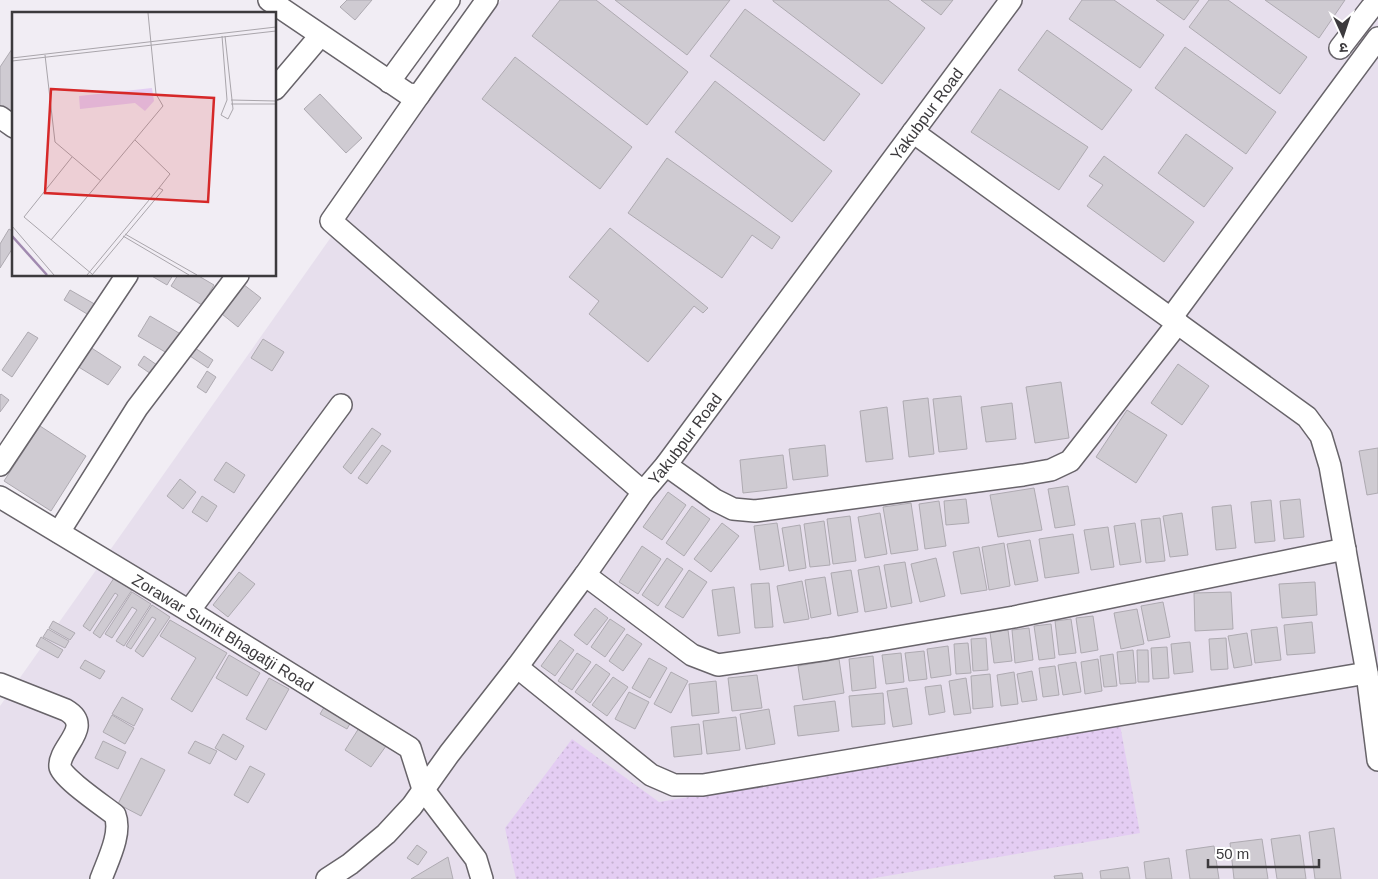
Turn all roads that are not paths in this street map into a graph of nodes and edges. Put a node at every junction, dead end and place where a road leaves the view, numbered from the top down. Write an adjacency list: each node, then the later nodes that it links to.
1 (269, 0): 6 (street)
2 (450, 0): 9 (street)
3 (487, 0): 11 (street)
4 (1011, 0): 14 (street, Yakubpur Road)
5 (1370, 7): 8 (street)
6 (320, 36): 9 (street); 10 (street)
7 (1378, 38): 17 (street)
8 (1340, 48)
9 (389, 82): 11 (street)
10 (276, 87)
11 (419, 95): 21 (street)
12 (0, 117): 13 (street)
13 (12, 126)
14 (913, 132): 17 (street); 20 (street, Yakubpur Road)
15 (126, 276): 19 (street)
16 (237, 276): 23 (street)
17 (1174, 320): 20 (street); 24 (street)
18 (341, 405): 26 (street)
19 (0, 465)
20 (666, 465): 21 (street, Yakubpur Road)
21 (643, 492): 25 (street, Yakubpur Road)
22 (0, 497): 23 (street, Zorawar Sumit Bhagatji Road)
23 (60, 532): 26 (street, Zorawar Sumit Bhagatji Road)
24 (1345, 549): 25 (street); 28 (street)
25 (586, 575): 27 (street, Yakubpur Road)
26 (189, 611): 31 (street, Zorawar Sumit Bhagatji Road)
27 (516, 667): 28 (street); 31 (street, Yakubpur Road)
28 (1367, 673): 30 (street)
29 (0, 684): 32 (street)
30 (1378, 760)
31 (423, 790): 33 (street, Yakubpur Road); 34 (street)
32 (102, 879)
33 (327, 879)
34 (482, 879)

